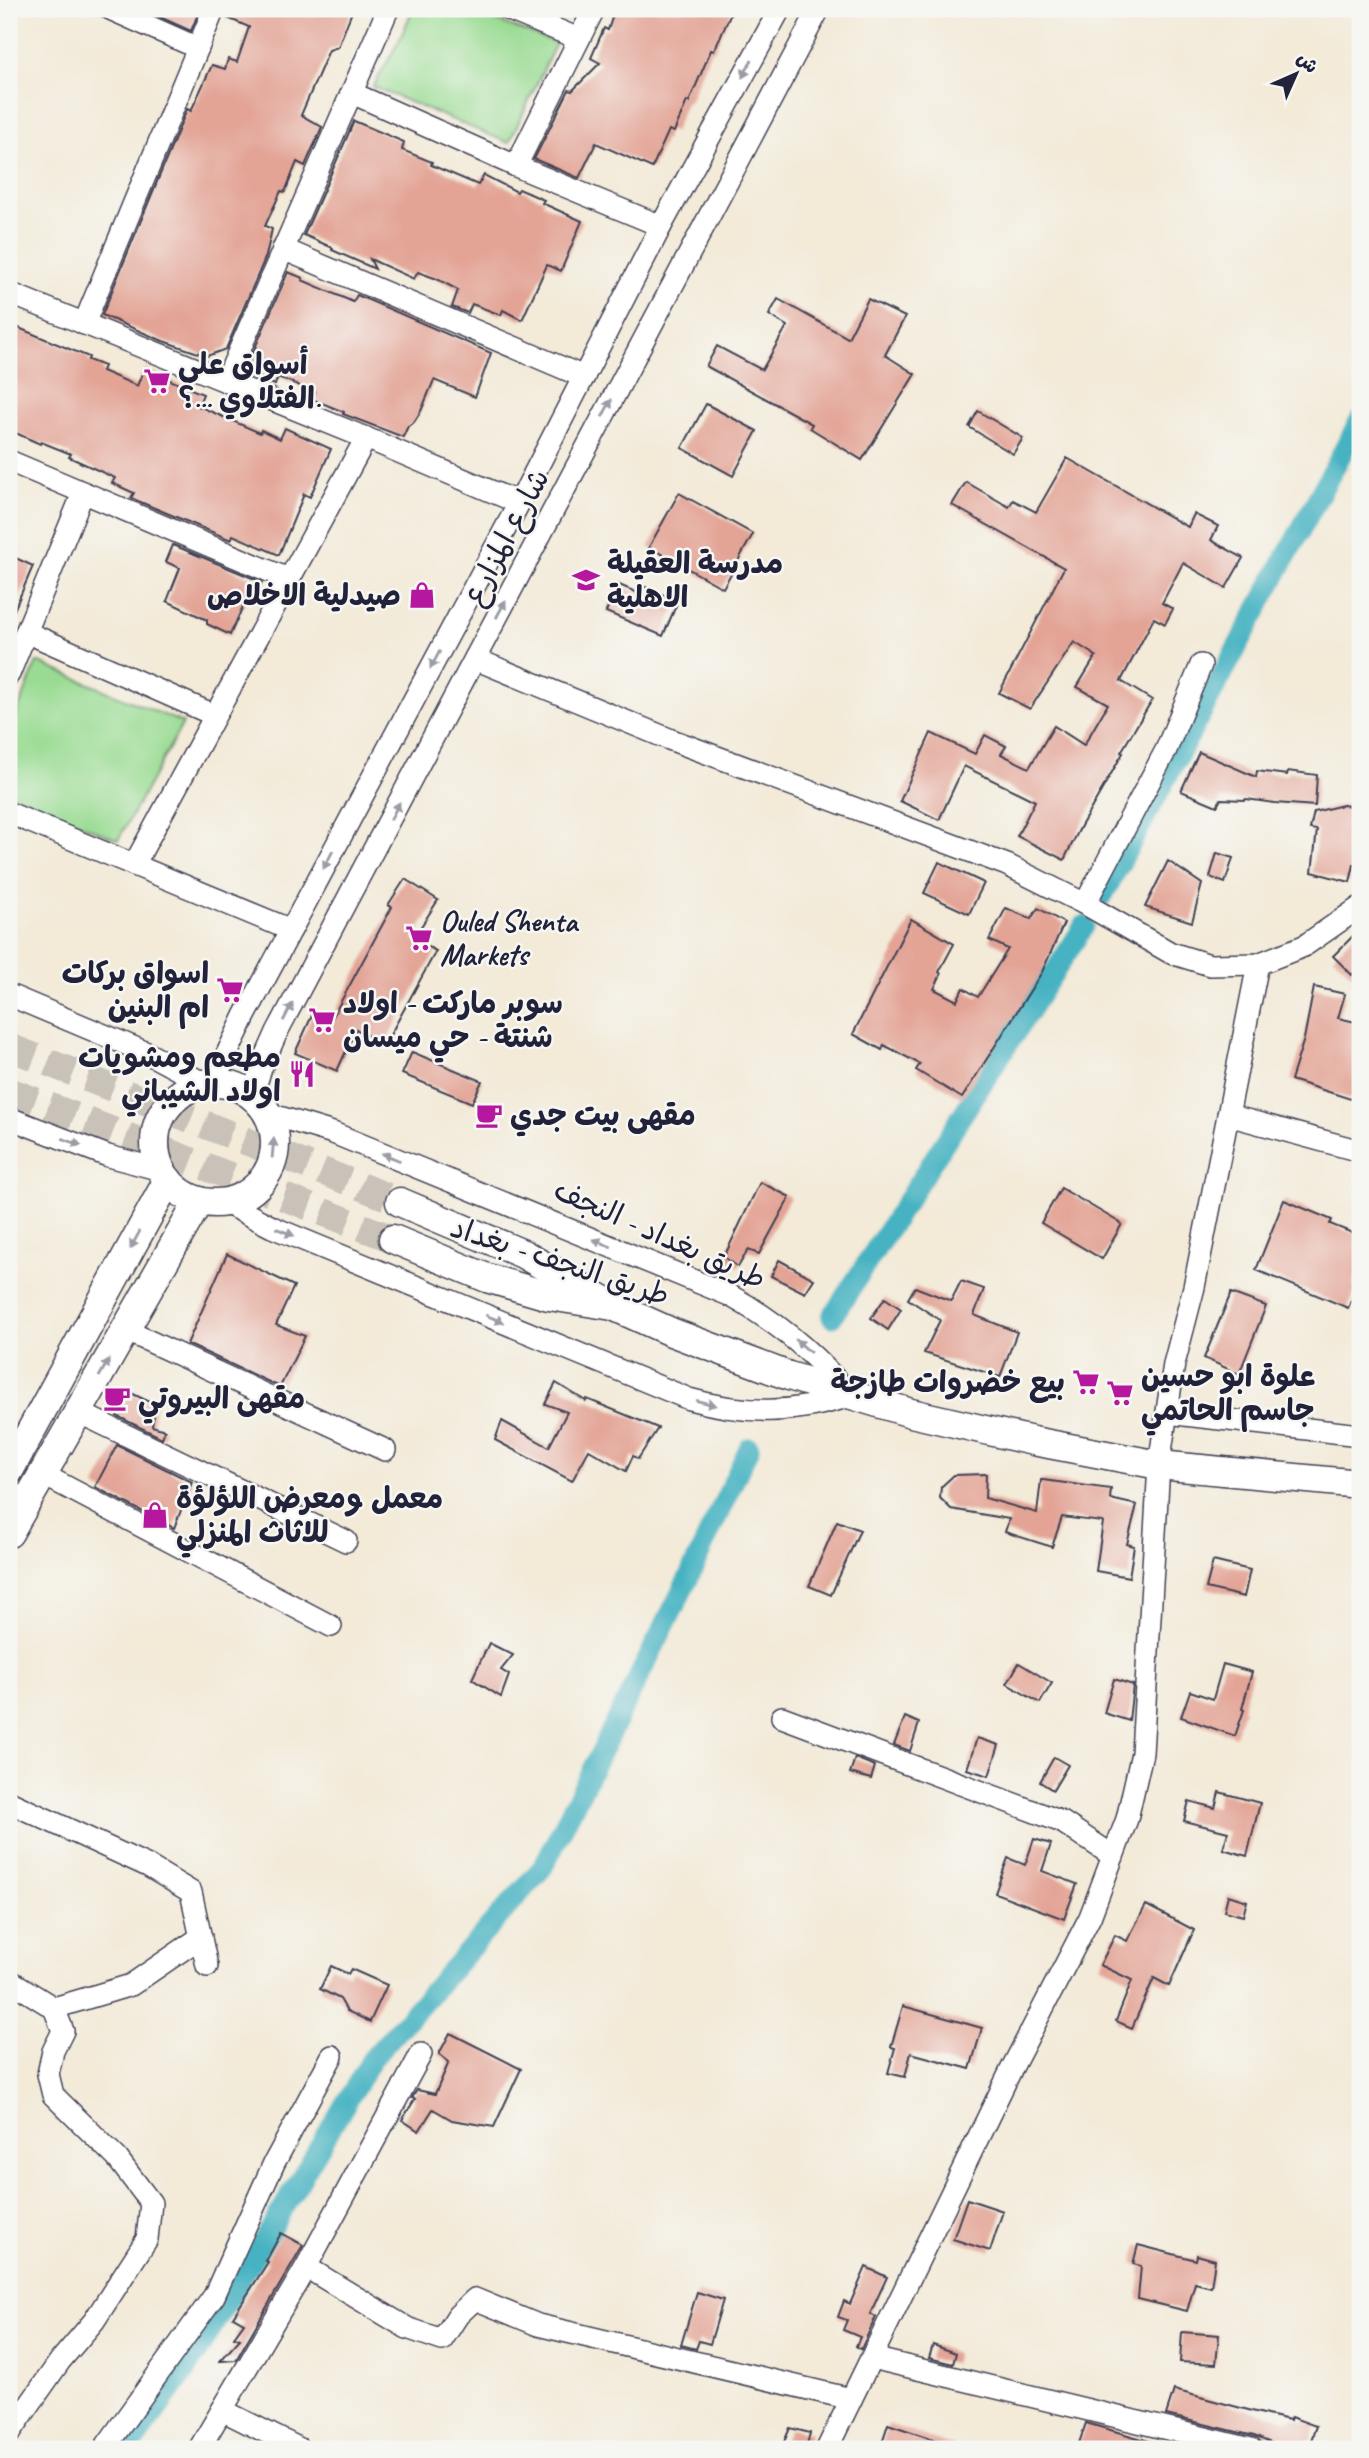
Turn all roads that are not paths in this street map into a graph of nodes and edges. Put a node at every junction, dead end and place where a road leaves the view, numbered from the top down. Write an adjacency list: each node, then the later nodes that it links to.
1 (110, 9): 9 (street)
2 (214, 9): 9 (street)
3 (387, 9): 10 (street)
4 (507, 9): 8 (street)
5 (594, 9): 8 (street)
6 (780, 9): 12 (street, شارع المزارع, one-way to 12)
7 (819, 9): 15 (street, شارع المزارع)
8 (579, 39): 11 (street)
9 (198, 48): 18 (street)
10 (352, 93): 11 (street); 13 (street)
11 (516, 166): 12 (street)
12 (661, 226): 14 (street, شارع المزارع)
13 (283, 249): 20 (street); 21 (street)
14 (641, 266): 15 (street); 17 (street, شارع المزارع)
15 (675, 280): 19 (street, شارع المزارع)
16 (9, 293): 18 (street)
17 (614, 318): 19 (street); 20 (street, شارع المزارع)
18 (84, 324): 21 (street)
19 (647, 333): 28 (street, شارع المزارع, one-way to 19)
20 (584, 377): 25 (street, شارع المزارع)
21 (226, 381): 22 (street)
22 (366, 438): 25 (street); 26 (street)
23 (9, 461): 24 (street)
24 (83, 493): 26 (street); 27 (street)
25 (519, 503): 36 (street, شارع المزارع, one-way to 36)
26 (288, 579): 31 (street)
27 (26, 632): 30 (street); 31 (street)
28 (475, 659): 34 (street); 40 (street, شارع المزارع, one-way to 28)
29 (1201, 665): 34 (street)
30 (9, 674)
31 (214, 715): 33 (street)
32 (9, 813): 33 (street)
33 (134, 865): 36 (street)
34 (1086, 904): 37 (street)
35 (1360, 907): 37 (street)
36 (291, 930): 39 (street, شارع المزارع)
37 (1258, 964): 41 (street)
38 (9, 995): 39 (street)
39 (209, 1084): 40 (main road); 44 (main road)
40 (259, 1105): 45 (main road, one-way to 40); 50 (street, طريق بغداد - النجف, one-way to 40)
41 (1228, 1115): 43 (street); 52 (street)
42 (9, 1118): 44 (street, one-way to 44)
43 (1360, 1151)
44 (165, 1175): 45 (main road); 56 (main road, one-way to 56)
45 (211, 1201): 49 (main road); 50 (street, one-way to 50)
46 (400, 1202): 48 (main road)
47 (393, 1239): 48 (main road, طريق النجف - بغداد)
48 (613, 1306): 50 (main road, طريق النجف - بغداد)
49 (125, 1329): 51 (main road, one-way to 49); 54 (street)
50 (850, 1396): 55 (main road, طريق النجف - بغداد)
51 (78, 1412): 57 (main road); 60 (street)
52 (1167, 1413): 53 (street); 55 (street)
53 (1360, 1435)
54 (385, 1450)
55 (1159, 1465): 58 (main road, طريق النجف - بغداد); 64 (street)
56 (9, 1471)
57 (43, 1474): 59 (main road); 61 (street)
58 (1360, 1484)
59 (9, 1533)
60 (346, 1541)
61 (331, 1626)
62 (782, 1717): 64 (street)
63 (9, 1802): 65 (street)
64 (1113, 1856): 72 (street)
65 (201, 1937): 66 (street); 68 (street)
66 (207, 1966)
67 (9, 1980): 68 (street)
68 (54, 2008): 75 (street)
69 (421, 2054): 71 (street)
70 (332, 2056): 76 (street)
71 (306, 2267): 73 (street); 74 (street)
72 (872, 2358): 73 (street); 80 (street)
73 (850, 2399): 79 (street)
74 (222, 2410): 77 (street); 78 (street)
75 (9, 2434)
76 (104, 2449)
77 (199, 2449)
78 (300, 2449)
79 (828, 2449)
80 (1251, 2449)

